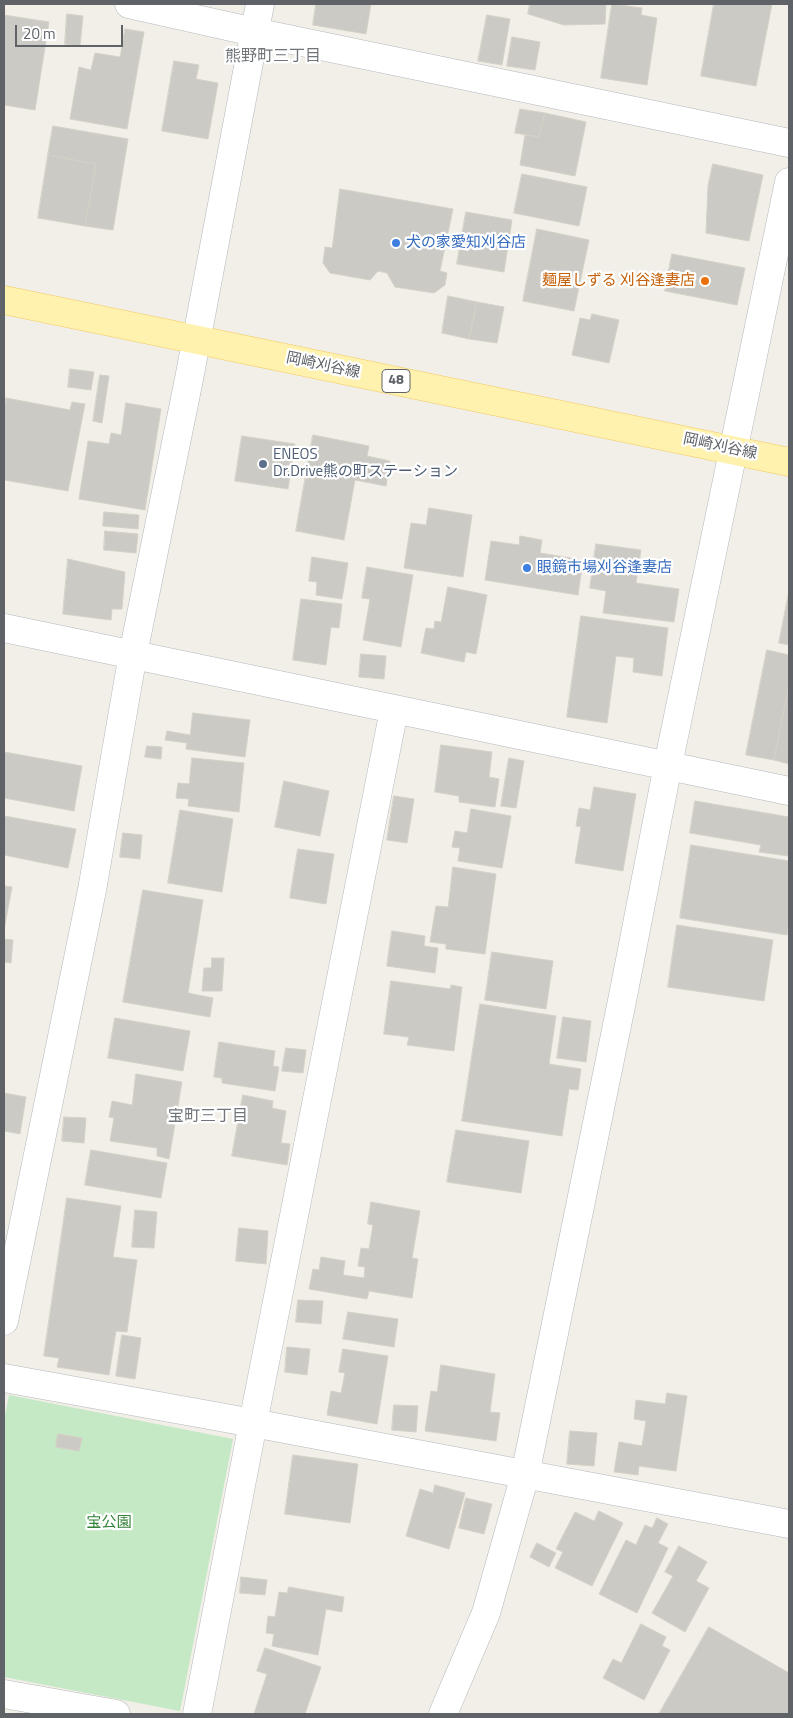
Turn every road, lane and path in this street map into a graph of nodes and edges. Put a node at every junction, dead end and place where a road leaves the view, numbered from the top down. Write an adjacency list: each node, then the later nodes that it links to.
1 (129, 4): 3 (street)
2 (260, 4): 3 (street)
3 (254, 32): 4 (street); 7 (street)
4 (789, 142)
5 (789, 182): 8 (street)
6 (4, 300): 7 (main road, 岡崎刈谷線 / 48)
7 (196, 340): 8 (main road, 岡崎刈谷線 / 48); 11 (street)
8 (733, 450): 9 (main road, 岡崎刈谷線 / 48); 13 (street)
9 (789, 462)
10 (4, 628): 11 (street)
11 (133, 654): 12 (street); 15 (street)
12 (394, 710): 13 (street); 17 (street)
13 (668, 765): 14 (street); 18 (street)
14 (789, 791)
15 (4, 1321)
16 (4, 1378): 17 (street)
17 (253, 1423): 18 (street); 22 (street)
18 (525, 1475): 19 (street); 23 (street)
19 (789, 1524)
20 (4, 1694): 21 (street)
21 (116, 1714)
22 (197, 1714)
23 (444, 1714)

